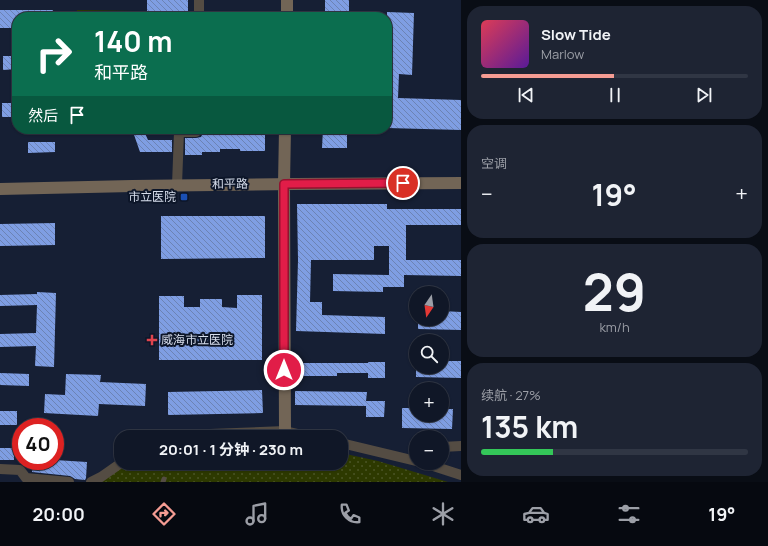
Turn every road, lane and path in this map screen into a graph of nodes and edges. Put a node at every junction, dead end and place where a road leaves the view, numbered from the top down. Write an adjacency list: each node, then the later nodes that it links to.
1 (200, 0): 3 (street)
2 (287, 0): 4 (street)
3 (199, 12)
4 (287, 12)
5 (179, 134): 9 (street)
6 (285, 134): 8 (street)
7 (461, 183): 8 (street, 和平路)
8 (284, 184): 9 (street, 和平路); 11 (street)
9 (176, 185): 10 (street, 和平路)
10 (0, 189)
11 (285, 430)
12 (348, 445): 15 (street)
13 (461, 446): 14 (street)
14 (449, 447)
15 (409, 458)
16 (114, 467): 21 (street)
17 (0, 469): 20 (street)
18 (446, 470): 19 (street)
19 (461, 475)
20 (69, 482)
21 (91, 482)

